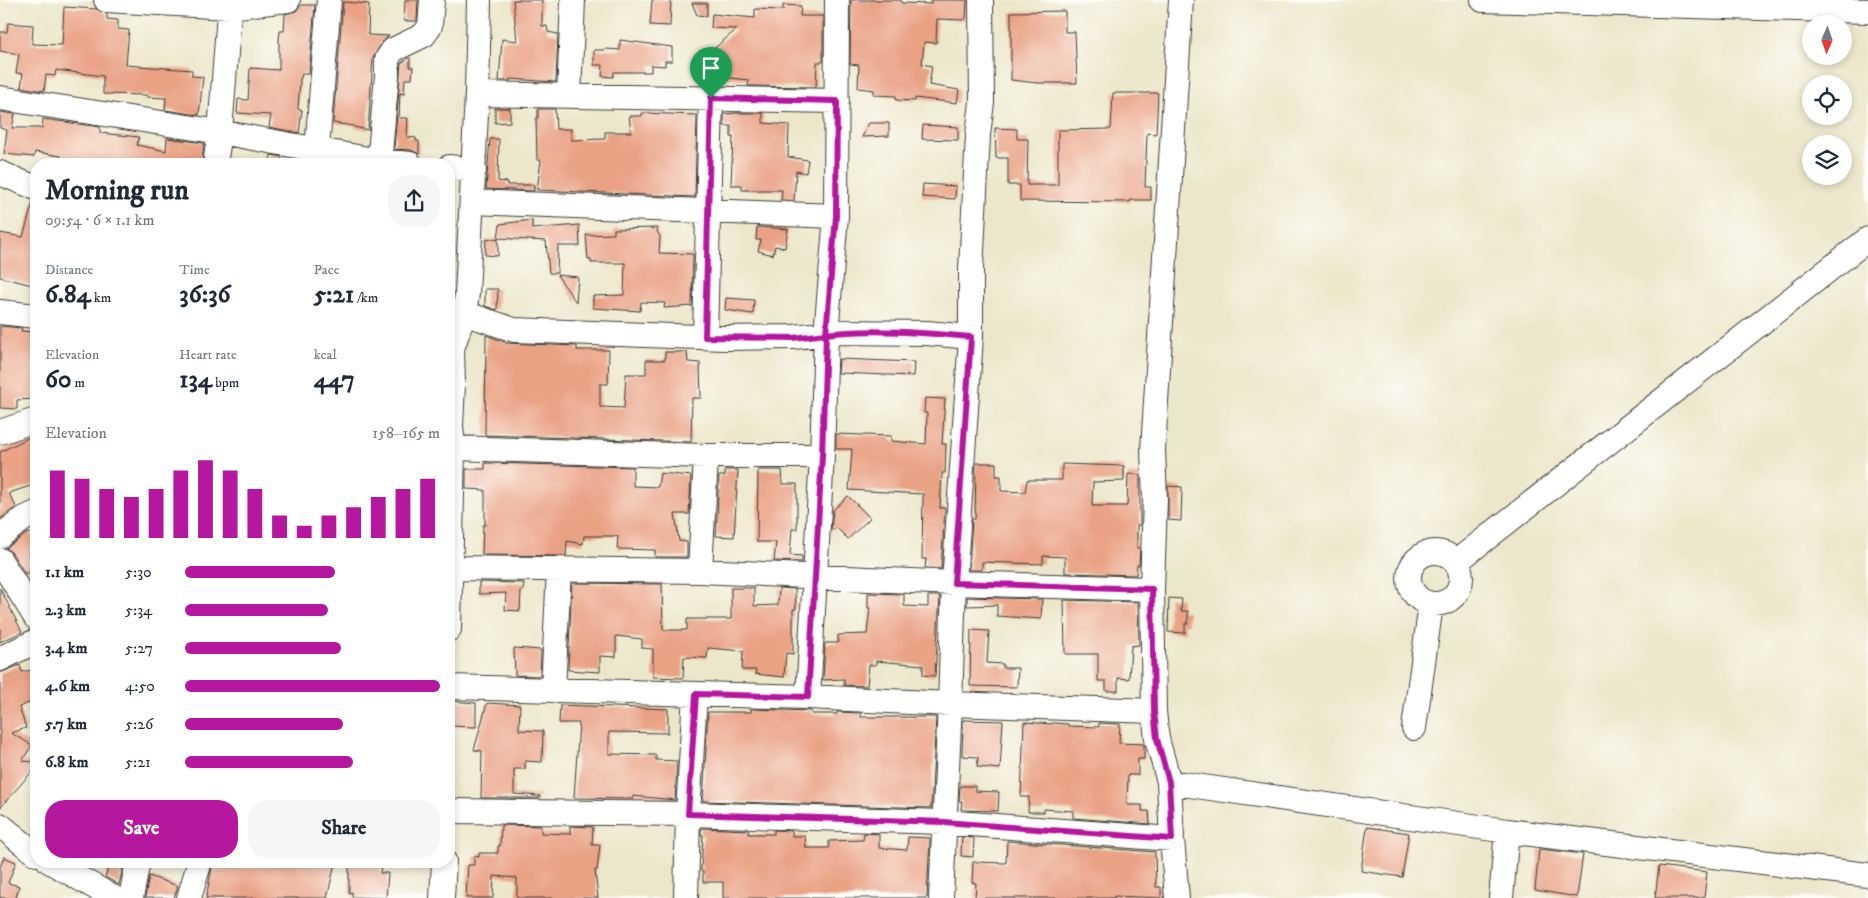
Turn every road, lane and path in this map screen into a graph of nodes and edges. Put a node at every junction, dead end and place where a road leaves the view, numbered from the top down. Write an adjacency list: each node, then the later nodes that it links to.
1 (106, 0): 12 (street)
2 (288, 0): 12 (street)
3 (329, 0): 20 (street)
4 (432, 0): 23 (street)
5 (479, 0): 14 (street)
6 (572, 0): 15 (street)
7 (837, 0): 18 (street)
8 (981, 0): 38 (street)
9 (1182, 0): 53 (street)
10 (1483, 0): 11 (street)
11 (1703, 3): 13 (street)
12 (229, 4): 19 (street)
13 (1868, 11)
14 (477, 94): 15 (street); 25 (street)
15 (569, 96): 17 (street)
16 (0, 98): 19 (street)
17 (711, 98): 18 (street); 29 (street)
18 (837, 101): 30 (street)
19 (220, 132): 20 (street); 21 (street)
20 (317, 149): 22 (street)
21 (216, 158)
22 (360, 158)
23 (379, 158)
24 (455, 168): 25 (street)
25 (474, 170): 28 (street)
26 (0, 173): 27 (street)
27 (30, 186)
28 (472, 202): 29 (street); 33 (street)
29 (708, 211): 30 (street); 37 (street)
30 (836, 216): 35 (street)
31 (1868, 239): 47 (street)
32 (0, 312): 34 (street)
33 (464, 313): 36 (street); 37 (street)
34 (30, 315)
35 (826, 334): 37 (street); 38 (street); 43 (street)
36 (455, 336)
37 (705, 337)
38 (971, 337): 52 (street)
39 (30, 422): 40 (street)
40 (0, 432)
41 (455, 448): 42 (street)
42 (706, 456): 43 (street); 50 (street)
43 (822, 456): 51 (street)
44 (30, 516): 45 (street)
45 (0, 536)
46 (0, 560): 55 (street)
47 (1456, 562): 54 (street); 54 (street)
48 (455, 568): 49 (street)
49 (559, 570): 50 (street); 59 (street)
50 (700, 571): 51 (street)
51 (816, 575): 52 (street); 61 (street)
52 (954, 583): 53 (street); 62 (street)
53 (1152, 589): 63 (street)
54 (1431, 604): 64 (street)
55 (30, 608)
56 (30, 644): 57 (street)
57 (0, 658)
58 (455, 688): 59 (street)
59 (553, 690): 60 (street)
60 (696, 694): 61 (street); 67 (street)
61 (808, 697): 62 (street)
62 (950, 704): 63 (street); 68 (street)
63 (1154, 711): 65 (street)
64 (1414, 728)
65 (1169, 782): 70 (street); 71 (street)
66 (455, 811): 67 (street)
67 (688, 814): 68 (street); 82 (street)
68 (944, 822): 71 (street); 83 (street)
69 (0, 825): 72 (street)
70 (1506, 830): 77 (street); 85 (street)
71 (1172, 839): 84 (street)
72 (30, 845)
73 (66, 868): 78 (street)
74 (137, 868): 79 (street)
75 (198, 868): 80 (street)
76 (444, 868): 81 (street)
77 (1868, 875)
78 (114, 898)
79 (131, 898)
80 (189, 898)
81 (442, 898)
82 (686, 898)
83 (941, 898)
84 (1177, 898)
85 (1500, 898)

